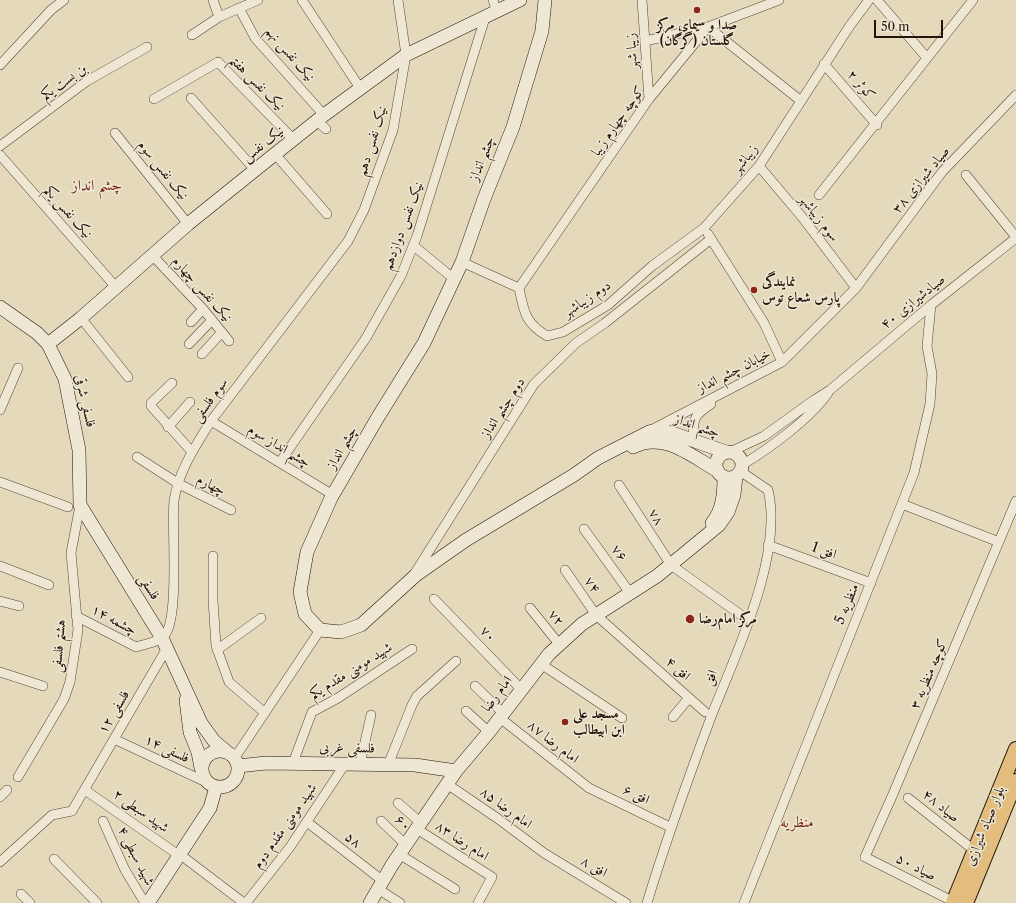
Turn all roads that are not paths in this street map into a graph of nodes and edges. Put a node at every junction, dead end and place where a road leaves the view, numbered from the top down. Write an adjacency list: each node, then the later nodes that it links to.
1 (64, 0): 23 (street)
2 (213, 0): 15 (street)
3 (258, 0): 13 (street)
4 (302, 0): 24 (street)
5 (398, 0): 20 (street, نیک نفس دهم)
6 (520, 0): 14 (street, نیک نفس)
7 (545, 0): 49 (street, چشم انداز)
8 (642, 0): 18 (street, زیبا شهر)
9 (779, 0): 16 (street)
10 (869, 0): 22 (street, زیباشهر)
11 (877, 0): 21 (street)
12 (973, 0): 21 (street)
13 (239, 8): 15 (street); 30 (street, نیک نفس نهم)
14 (492, 10): 20 (street, نیک نفس); 47 (street, نیک نفس دوازدهم)
15 (219, 17): 17 (street)
16 (708, 27): 18 (street); 28 (street, کوچه چهارم زیبا); 29 (street)
17 (192, 35)
18 (646, 41): 28 (street, زیبا شهر)
19 (147, 47): 34 (street, بن بست یکم)
20 (406, 55): 24 (street, نیک نفس); 41 (street, نیک نفس دهم)
21 (927, 58): 31 (street)
22 (824, 64): 29 (street, زیباشهر); 31 (street, کوثر ۲)
23 (0, 65)
24 (360, 88): 30 (street, نیک نفس)
25 (1016, 95): 53 (street, صیاد شیرازی ۳۸)
26 (191, 98): 38 (street)
27 (154, 99): 33 (street, نیک نفس هفتم)
28 (649, 99): 52 (street, کوچه چهارم زیبا)
29 (801, 101): 37 (street, زیباشهر)
30 (323, 122): 33 (street, نیک نفس)
31 (876, 125): 40 (street)
32 (115, 133): 43 (street, نیک نفس سوم)
33 (294, 140): 35 (street, نیک نفس)
34 (0, 146)
35 (275, 154): 38 (street, نیک نفس); 42 (street)
36 (0, 155): 51 (street, نیک نفس یکم)
37 (759, 166): 44 (street, زیباشهر); 53 (street, سوم زیباشهر)
38 (256, 170): 43 (street, نیک نفس)
39 (966, 175): 45 (street)
40 (819, 195)
41 (364, 210): 73 (street, سوم فلسفی)
42 (326, 214)
43 (188, 224): 48 (street, نیک نفس)
44 (704, 228): 46 (street); 52 (street, دوم زیباشهر)
45 (1016, 237): 54 (street, ۴۰ صیادشیرازی)
46 (711, 239): 65 (street); 98 (street, دوم چشم انداز)
47 (414, 246): 50 (street); 80 (street, نیک نفس دوازدهم)
48 (153, 256): 51 (street, نیک نفس); 56 (street, نیک نفس چهارم)
49 (462, 262): 50 (street, چشم انداز); 52 (street)
50 (454, 279): 86 (street, چشم انداز)
51 (116, 286): 57 (street, نیک نفس)
52 (519, 288)
53 (856, 288): 65 (street, خیابان چشم انداز)
54 (931, 305): 70 (street, ۴۰ صیادشیرازی); 88 (street, منظریه 5)
55 (0, 307): 62 (street, فلسفی شرقی)
56 (203, 309): 58 (street, نیک نفس چهارم); 59 (street)
57 (81, 318): 62 (street, نیک نفس); 67 (street)
58 (212, 320): 60 (street, نیک نفس چهارم); 63 (street)
59 (191, 322)
60 (222, 332): 61 (street, نیک نفس چهارم); 64 (street)
61 (229, 341)
62 (48, 344): 89 (street, فلسفی شرقی)
63 (189, 344)
64 (202, 354)
65 (782, 362): 69 (street, خیابان چشم انداز)
66 (18, 368): 72 (street)
67 (128, 377)
68 (172, 383): 74 (street)
69 (734, 387): 75 (street, خیابان چشم انداز); 76 (street)
70 (830, 390): 78 (street, ۴۰ صیادشیرازی); 81 (street, ۴۰ صیادشیرازی)
71 (190, 402): 74 (street)
72 (0, 410)
73 (211, 421): 77 (street, سوم فلسفی); 80 (street, چشم انداز سوم)
74 (168, 427): 77 (street)
75 (648, 432): 76 (street, چشم انداز); 82 (street, چشم انداز)
76 (693, 440): 78 (street, چشم انداز)
77 (192, 452): 84 (street, سوم فلسفی)
78 (728, 452): 81 (street); 81 (street)
79 (138, 457): 84 (street, چهارم)
80 (280, 462): 86 (street, چشم انداز سوم)
81 (732, 472): 82 (street, چشم انداز); 93 (street, افق); 95 (street, امام رضا)
82 (574, 475): 98 (street, چشم انداز)
83 (0, 482): 89 (street)
84 (179, 484): 90 (street, چهارم); 111 (street, سوم فلسفی)
85 (619, 485): 95 (street, ۷۸)
86 (333, 495): 110 (street, چشم انداز)
87 (1016, 501): 92 (street, کوچه منظریه ۳)
88 (902, 504): 92 (street); 99 (street, منظریه 5)
89 (74, 506): 107 (street, هشتم فلسفی); 111 (street, فلسفی)
90 (231, 510)
91 (584, 529): 101 (street, ۷۶)
92 (999, 542): 159 (street, کوچه منظریه ۳)
93 (768, 545): 99 (street, افق 1); 109 (street, افق)
94 (213, 556): 113 (street)
95 (670, 565): 101 (street, امام رضا); 109 (street)
96 (0, 566): 100 (street)
97 (565, 570): 106 (street, ۷۴)
98 (411, 579): 110 (street, چشم انداز)
99 (871, 583): 175 (street, منظریه 5)
100 (49, 585)
101 (630, 593): 106 (street, امام رضا)
102 (434, 599): 121 (street, ۷۰)
103 (0, 601): 104 (street)
104 (18, 606)
105 (530, 608): 112 (street, ۷۲)
106 (596, 615): 112 (street, امام رضا); 117 (street, ۷۴)
107 (76, 616): 111 (street, ۱۴ چشمه); 141 (street, هشتم فلسفی)
108 (261, 618): 113 (street)
109 (748, 620): 155 (street, افق)
110 (320, 630): 126 (street)
111 (165, 643): 122 (street, فلسفی); 132 (street, ۱۲ فلسفی)
112 (559, 644): 116 (street, امام رضا)
113 (217, 650): 126 (street)
114 (412, 650): 135 (street, شهید مومنی مقدم یکم)
115 (456, 661): 138 (street)
116 (541, 664): 121 (street, امام رضا); 130 (street)
117 (651, 664): 123 (street, افق ۴)
118 (0, 672): 119 (street)
119 (43, 686)
120 (475, 686): 128 (street, امام رضا ۸۷)
121 (521, 689): 128 (street, امام رضا)
122 (185, 690): 134 (street); 140 (street)
123 (689, 698): 125 (street, افق ۴); 129 (street)
124 (466, 711): 131 (street)
125 (705, 712)
126 (265, 713): 134 (street)
127 (371, 715): 137 (street)
128 (501, 716): 131 (street, امام رضا); 145 (street, امام رضا ۸۷)
129 (673, 717)
130 (622, 718)
131 (490, 732): 139 (street, امام رضا)
132 (114, 739): 144 (street, ۱۴ فلسفی); 147 (street, ۱۲ فلسفی)
133 (1016, 749): 157 (main road, بلوار صیاد شیرازی)
134 (233, 759): 135 (street, فلسفی غربی); 140 (street); 144 (street)
135 (293, 763): 136 (street, فلسفی غربی)
136 (345, 764): 137 (street, فلسفی غربی); 153 (street, شهید مومنی مقدم دوم)
137 (360, 764): 138 (street, فلسفی غربی)
138 (388, 764): 139 (street, فلسفی غربی)
139 (456, 771): 143 (street, امام رضا)
140 (201, 772): 144 (street)
141 (18, 777)
142 (1016, 781): 157 (main road, بلوار صیاد شیرازی)
143 (447, 784): 154 (street, امام رضا); 158 (street, امام رضا ۸۵)
144 (212, 785): 160 (street)
145 (589, 788): 155 (street, افق ۶)
146 (7, 790): 148 (street)
147 (85, 790): 160 (street, ۲ شهید سبطی); 162 (street, ۱۲ فلسفی)
148 (0, 797)
149 (908, 798): 157 (street, صیاد ۴۸)
150 (398, 804): 154 (street, امام رضا ۸۳)
151 (103, 821): 168 (street, ۴ شهید سبطی)
152 (381, 821): 156 (street, ۶۰)
153 (307, 822): 163 (street, ۵۸); 169 (street, شهید مومنی مقدم دوم)
154 (419, 826): 156 (street, امام رضا); 172 (street, امام رضا ۸۳)
155 (670, 827): 174 (street, افق)
156 (402, 849): 163 (street, امام رضا); 164 (street, ۶۰)
157 (980, 854): 176 (main road, بلوار صیاد شیرازی)
158 (548, 856): 173 (street, افق ۸)
159 (865, 857): 176 (street, صیاد ۵۰)
160 (183, 858): 168 (street); 169 (street, ۲ شهید سبطی)
161 (54, 859): 167 (street)
162 (0, 862)
163 (381, 885): 170 (street, امام رضا); 171 (street, ۵۸)
164 (455, 889)
165 (21, 894): 166 (street)
166 (30, 903)
167 (97, 903)
168 (147, 903)
169 (245, 903)
170 (370, 903)
171 (400, 903)
172 (478, 903)
173 (626, 903)
174 (647, 903)
175 (744, 903)
176 (957, 903)

